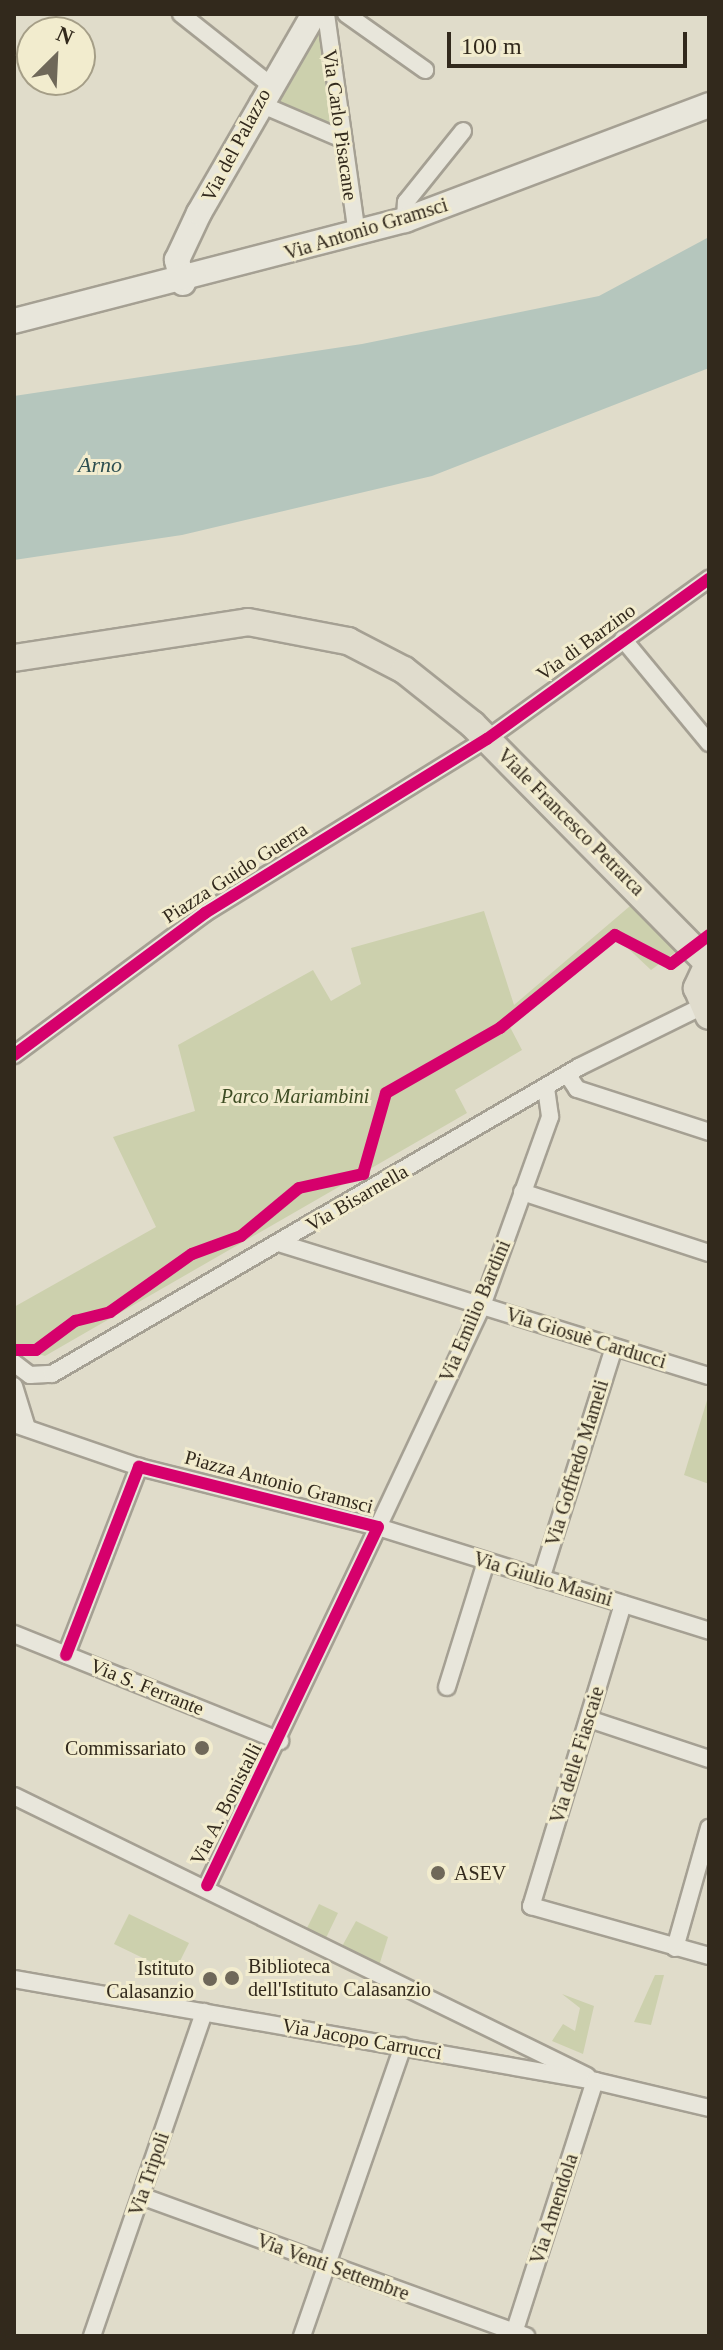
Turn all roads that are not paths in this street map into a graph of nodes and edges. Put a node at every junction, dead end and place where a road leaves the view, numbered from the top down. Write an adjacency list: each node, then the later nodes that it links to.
1 (181, 14): 6 (street)
2 (314, 14): 6 (main road, Via del Palazzo)
3 (326, 14): 9 (street, Via Carlo Pisacane)
4 (346, 14): 5 (street)
5 (425, 70)
6 (263, 93): 9 (street); 12 (main road, Via del Palazzo)
7 (709, 105): 10 (main road, Via Antonio Gramsci)
8 (463, 131): 10 (street)
9 (340, 138): 11 (street, Via Carlo Pisacane)
10 (405, 220): 11 (main road, Via Antonio Gramsci)
11 (357, 235): 12 (main road, Via Antonio Gramsci)
12 (183, 283): 13 (main road, Via Antonio Gramsci)
13 (14, 321)
14 (709, 579): 15 (street, Via di Barzino)
15 (623, 639): 17 (street, Via di Barzino); 18 (street)
16 (14, 658): 17 (main road, Viale Francesco Petrarca)
17 (487, 739): 19 (main road, Viale Francesco Petrarca); 21 (street, Piazza Guido Guerra)
18 (709, 743)
19 (708, 962): 20 (main road, Viale Francesco Petrarca)
20 (705, 1012): 22 (street, Via Bisarnella)
21 (14, 1055)
22 (567, 1074): 23 (street, Via Bisarnella); 24 (street)
23 (546, 1088): 25 (street, Via Emilio Bardini); 26 (street, Via Bisarnella)
24 (709, 1132)
25 (522, 1192): 27 (street); 28 (street, Via Emilio Bardini)
26 (279, 1243): 28 (street, Via Giosuè Carducci); 30 (street, Via Bisarnella)
27 (709, 1253)
28 (482, 1306): 29 (street, Via Giosuè Carducci); 35 (street, Via Emilio Bardini)
29 (614, 1347): 31 (street, Via Giosuè Carducci); 37 (street, Via Goffredo Mameli)
30 (14, 1363)
31 (709, 1376)
32 (14, 1386): 33 (street)
33 (20, 1426): 34 (street, Piazza Antonio Gramsci)
34 (139, 1467): 35 (street, Piazza Antonio Gramsci); 41 (street)
35 (378, 1527): 36 (street, Via Giulio Masini); 44 (street, Piazza Antonio Gramsci)
36 (486, 1562): 37 (street, Via Giulio Masini); 42 (street)
37 (541, 1579): 38 (street, Via Giulio Masini)
38 (623, 1604): 39 (street, Via Giulio Masini); 43 (street, Via delle Fiascaie)
39 (709, 1631)
40 (14, 1634): 41 (street, Via S. Ferrante)
41 (66, 1655): 44 (street, Via S. Ferrante)
42 (447, 1687)
43 (589, 1719): 45 (street); 49 (street, Via delle Fiascaie)
44 (280, 1741): 48 (street, Via A. Bonistalli)
45 (709, 1759)
46 (14, 1796): 48 (street)
47 (709, 1828): 49 (street)
48 (207, 1885): 54 (street)
49 (675, 1948): 50 (street)
50 (709, 1956)
51 (14, 1979): 52 (street, Via Jacopo Carrucci)
52 (204, 2012): 53 (street, Via Jacopo Carrucci); 56 (street, Via Tripoli)
53 (403, 2046): 54 (street, Via Jacopo Carrucci); 57 (street)
54 (595, 2081): 55 (street, Via Jacopo Carrucci); 58 (street, Via Amendola)
55 (709, 2108)
56 (141, 2196): 57 (street, Via Venti Settembre); 59 (street, Via Tripoli)
57 (328, 2266): 58 (street, Via Venti Settembre); 60 (street)
58 (518, 2334)
59 (92, 2336)
60 (302, 2336)

